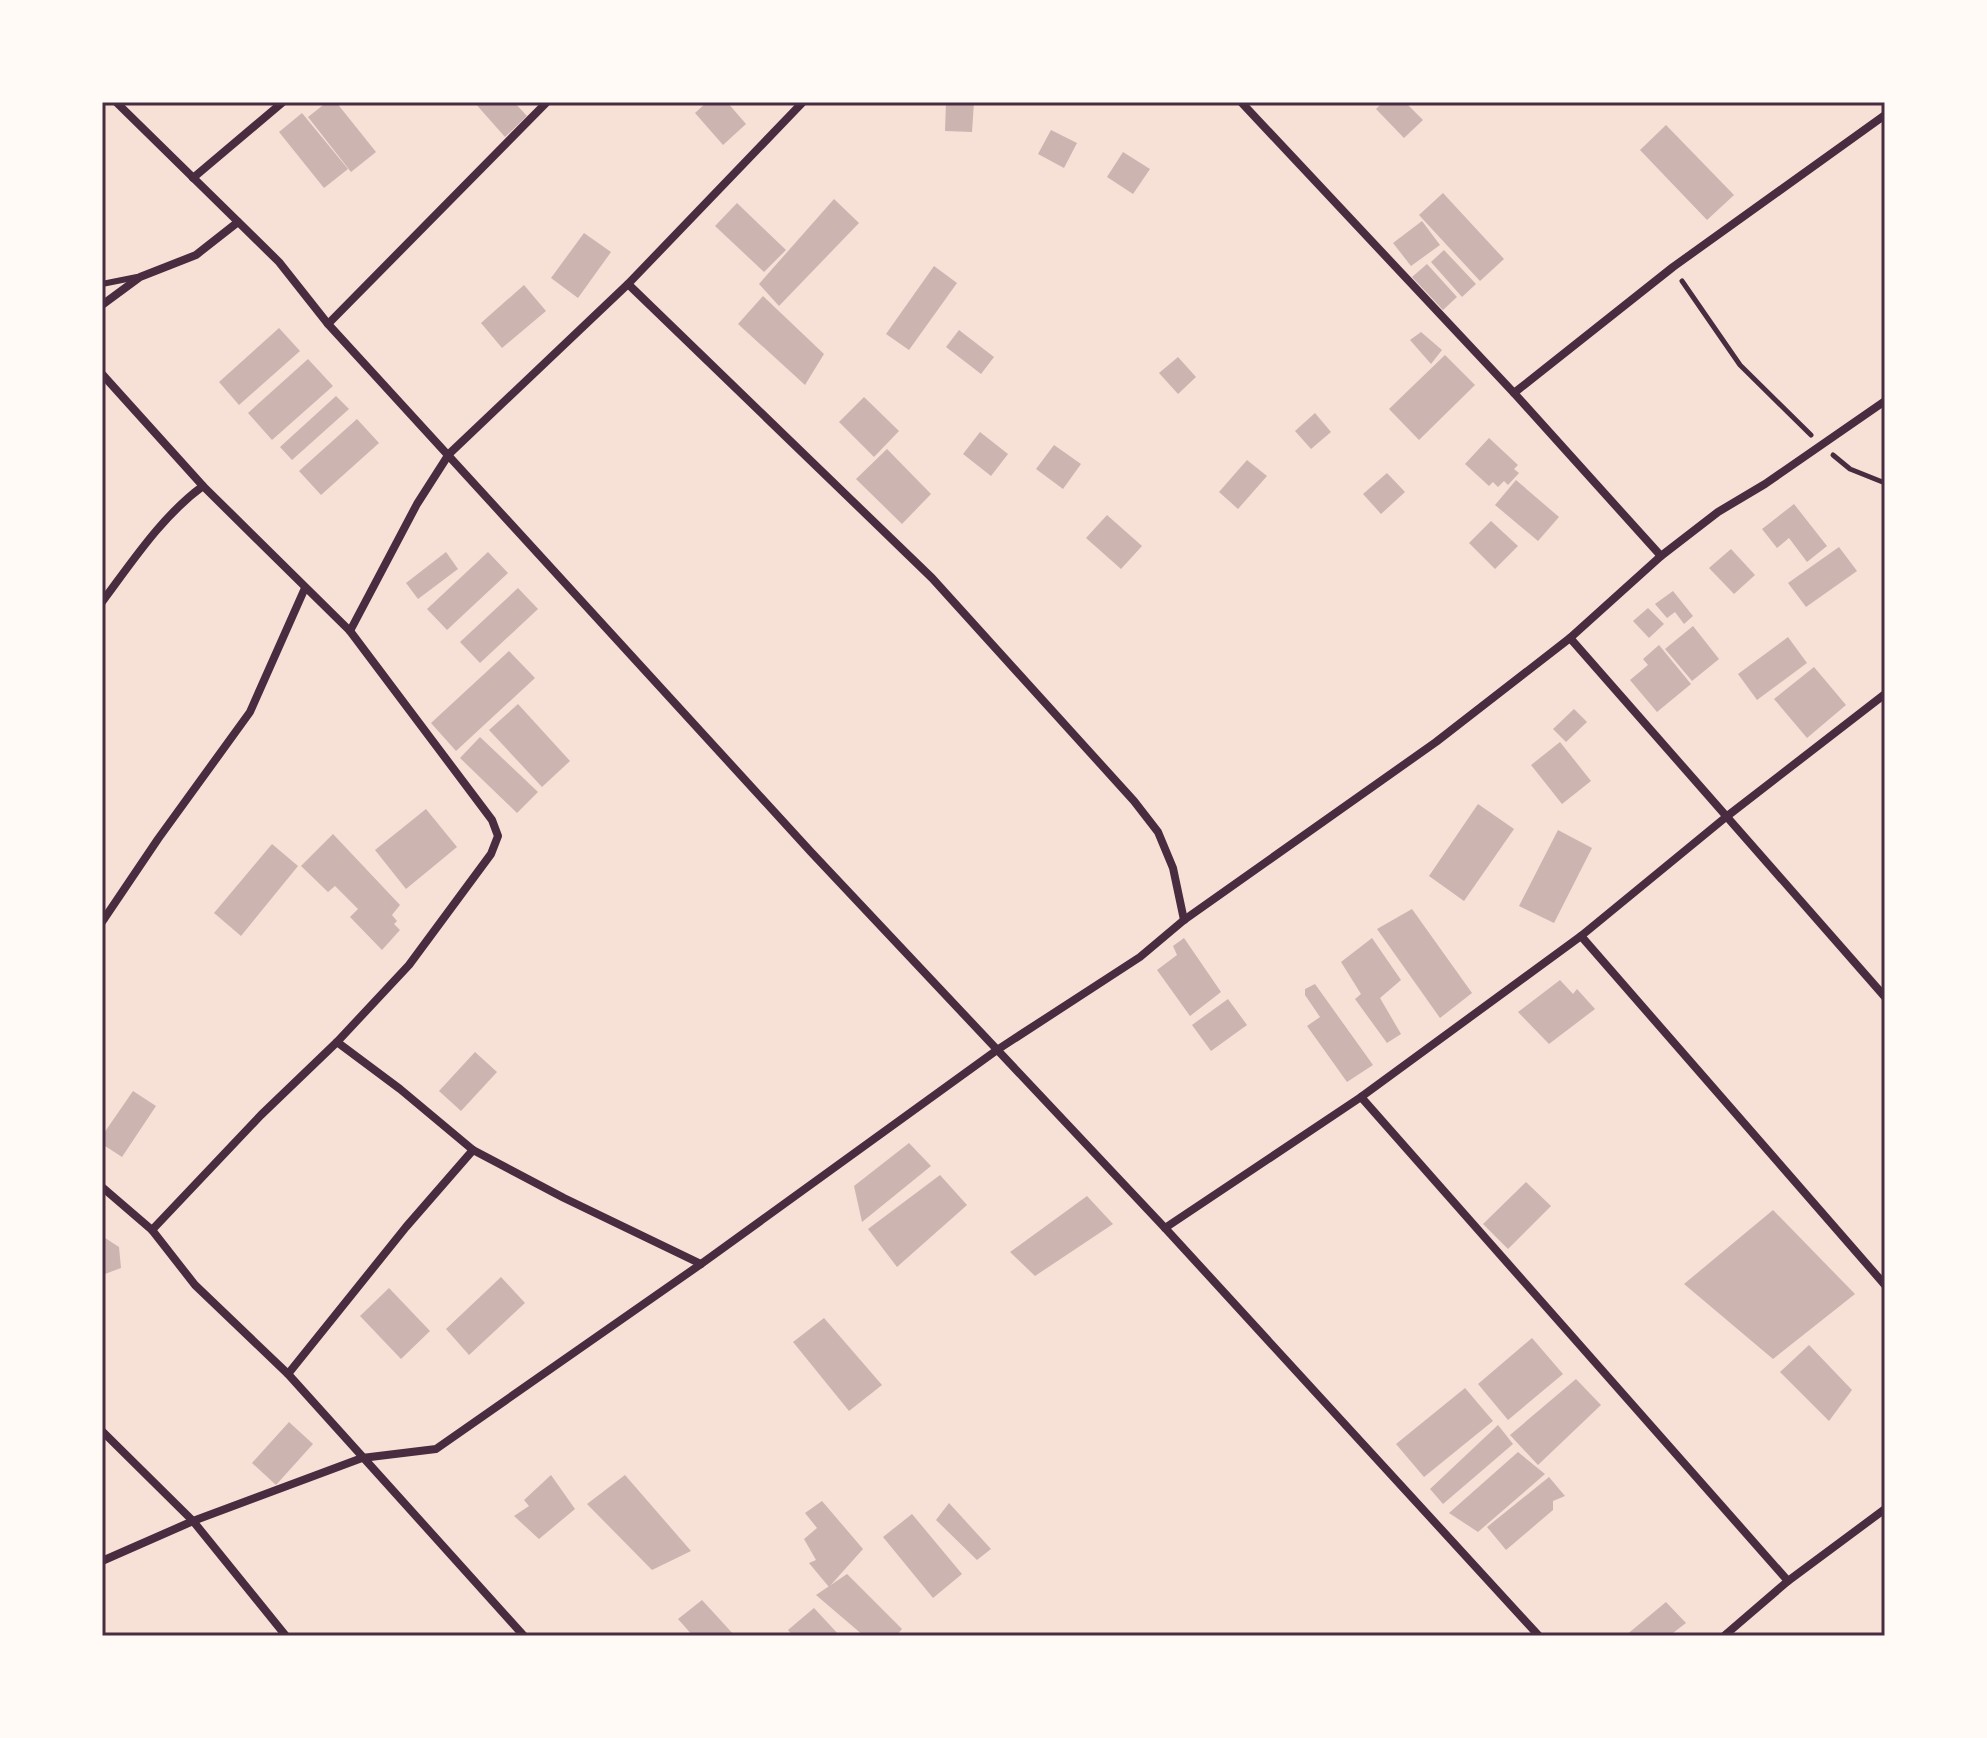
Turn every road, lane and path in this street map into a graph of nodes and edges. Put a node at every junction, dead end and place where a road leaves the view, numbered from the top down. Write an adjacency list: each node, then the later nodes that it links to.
1 (116, 102): 7 (street)
2 (283, 102): 7 (street)
3 (547, 102): 14 (street)
4 (803, 102): 12 (street)
5 (1241, 102): 16 (street)
6 (1885, 115): 9 (street)
7 (193, 178): 8 (street)
8 (238, 222): 10 (street); 14 (street)
9 (1673, 267): 16 (street); 18 (path)
10 (140, 277): 11 (lane); 13 (street)
11 (102, 284)
12 (628, 284): 19 (street); 29 (street)
13 (102, 305)
14 (328, 324): 19 (street)
15 (102, 374): 21 (street)
16 (1514, 393): 22 (street)
17 (1885, 401): 18 (street)
18 (1821, 445): 20 (path); 22 (street)
19 (449, 454): 25 (street); 34 (street)
20 (1885, 483)
21 (203, 486): 23 (street); 24 (street)
22 (1661, 556): 26 (street)
23 (305, 588): 25 (street); 30 (street)
24 (102, 602)
25 (350, 631): 33 (street)
26 (1570, 638): 28 (street); 29 (street)
27 (1885, 694): 28 (street)
28 (1726, 817): 31 (street); 32 (street)
29 (1184, 920): 34 (street)
30 (102, 922)
31 (1581, 936): 35 (street); 41 (street)
32 (1885, 997)
33 (337, 1042): 36 (street); 39 (street)
34 (997, 1050): 38 (street); 40 (street)
35 (1361, 1097): 38 (street); 48 (street)
36 (473, 1150): 40 (street); 42 (street)
37 (102, 1187): 39 (street)
38 (1165, 1228): 51 (street)
39 (152, 1230): 42 (street)
40 (701, 1264): 44 (street)
41 (1885, 1285)
42 (288, 1374): 44 (street)
43 (102, 1431): 46 (street)
44 (362, 1458): 46 (street); 50 (street)
45 (1885, 1509): 48 (street)
46 (193, 1521): 47 (street); 49 (street)
47 (102, 1561)
48 (1788, 1581): 52 (street)
49 (286, 1636)
50 (524, 1636)
51 (1539, 1636)
52 (1724, 1636)

